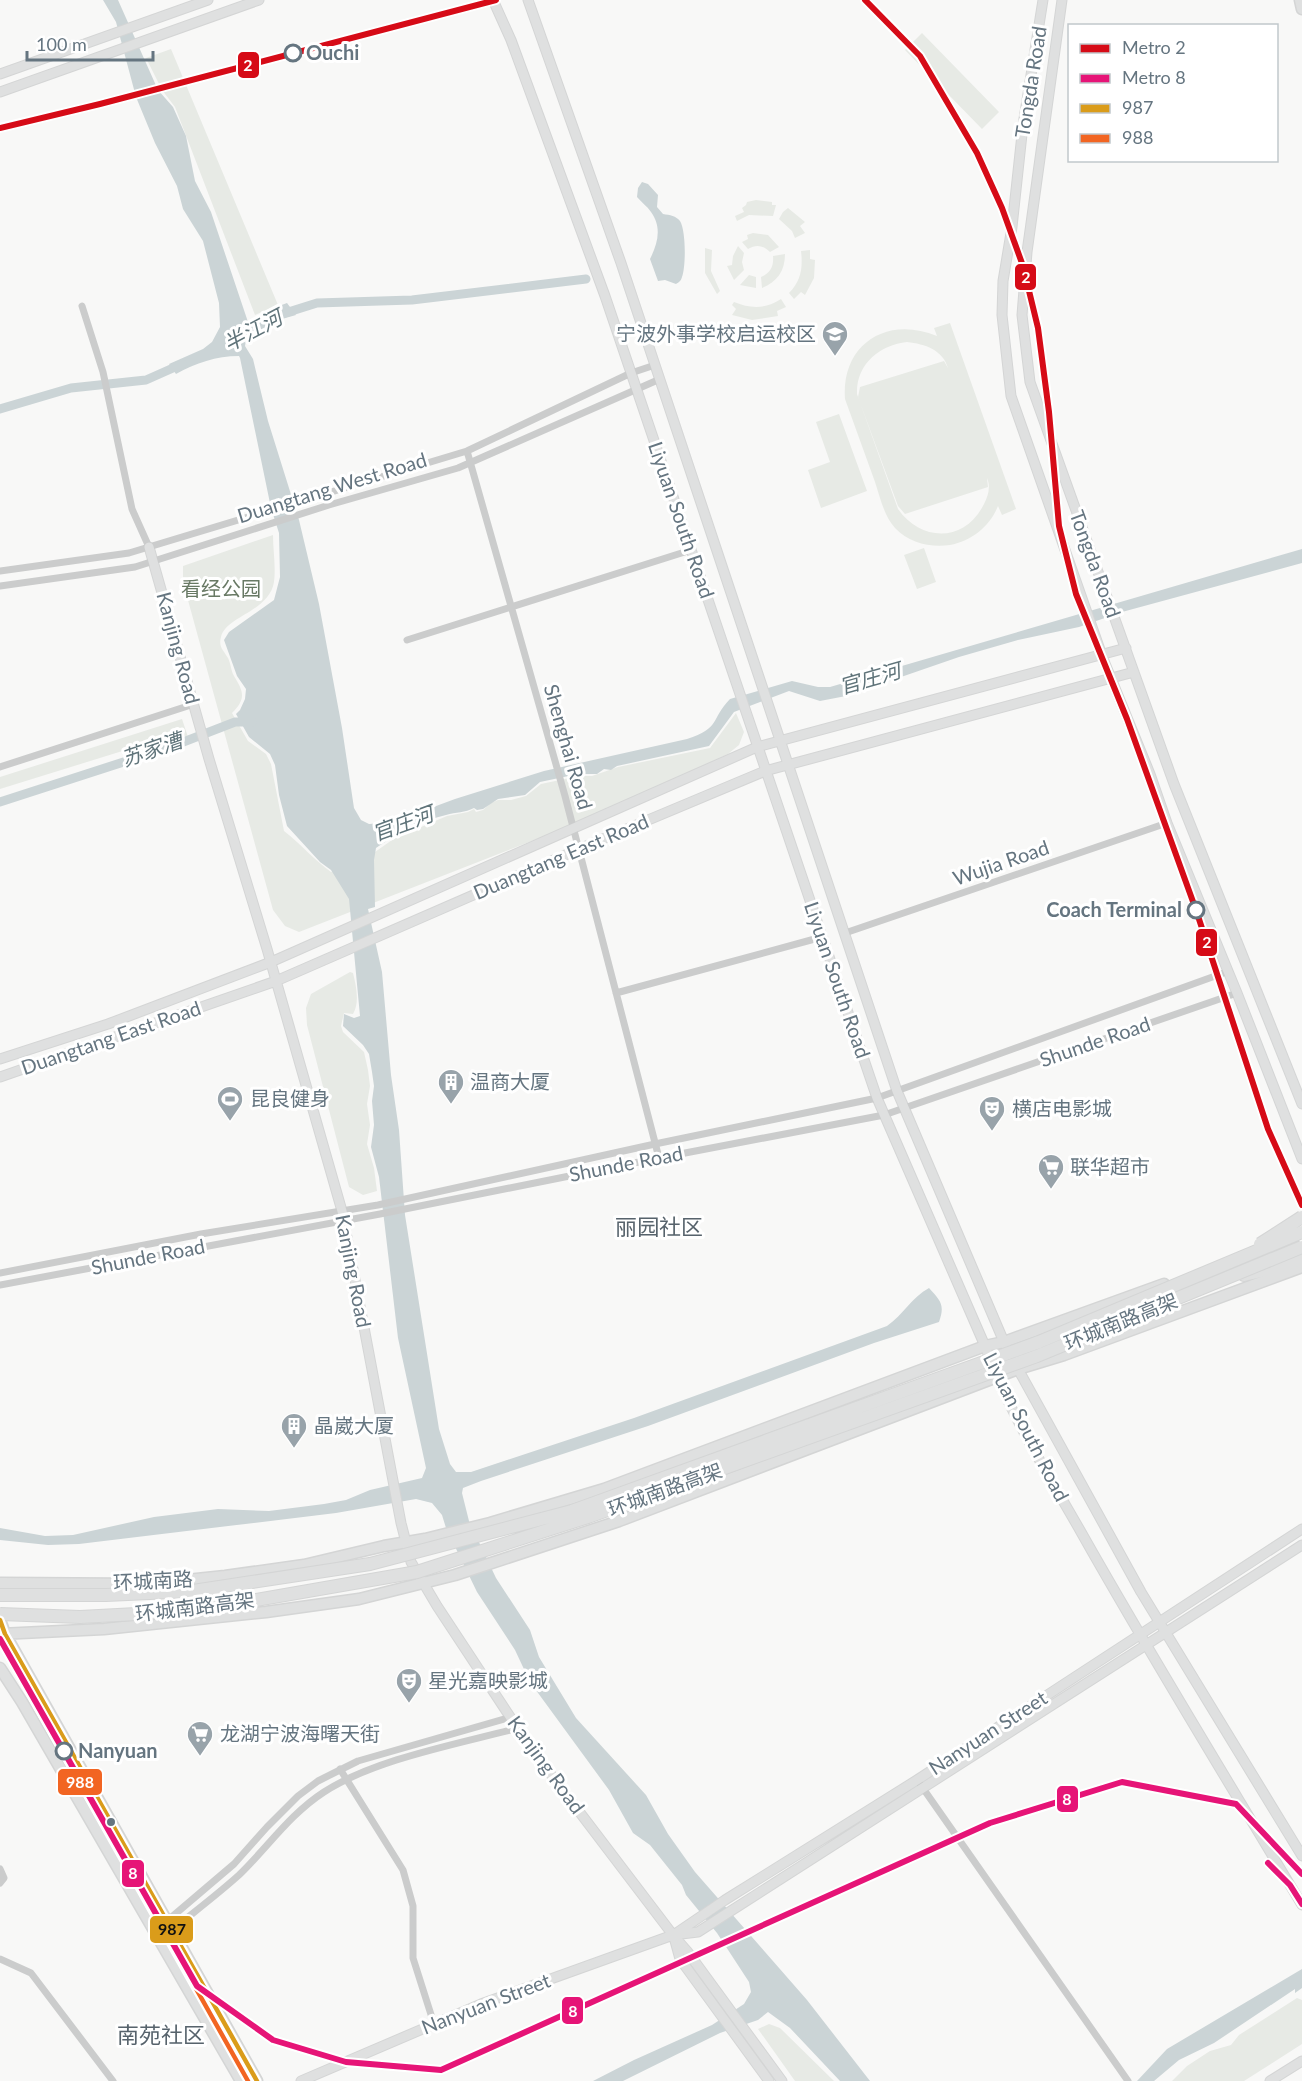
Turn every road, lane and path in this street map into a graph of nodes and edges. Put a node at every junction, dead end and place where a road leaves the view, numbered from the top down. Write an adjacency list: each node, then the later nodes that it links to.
1 (208, 0): 9 (main road)
2 (259, 0): 10 (main road)
3 (494, 0): 13 (main road, Liyuan South Road)
4 (528, 0): 12 (main road, Liyuan South Road)
5 (1043, 0): 26 (main road, Tongda Road)
6 (1062, 0): 25 (main road, Tongda Road)
7 (1300, 0): 8 (main road)
8 (1302, 9)
9 (0, 74)
10 (0, 92)
11 (82, 306): 18 (street)
12 (655, 365): 13 (street, Duangtang West Road); 14 (main road, Liyuan South Road)
13 (631, 373): 15 (main road, Liyuan South Road); 16 (street, Duangtang West Road)
14 (660, 379): 15 (street, Duangtang West Road); 30 (main road, Liyuan South Road)
15 (636, 388): 17 (street, Duangtang West Road); 19 (main road, Liyuan South Road)
16 (467, 451): 17 (street, Shenghai Road); 18 (street, Duangtang West Road)
17 (471, 462): 20 (street, Duangtang West Road); 23 (street, Shenghai Road)
18 (149, 547): 20 (main road, Kanjing Road); 21 (street, Duangtang West Road)
19 (691, 550): 23 (street); 31 (main road, Liyuan South Road)
20 (154, 561): 22 (street, Duangtang West Road); 29 (main road, Kanjing Road)
21 (0, 571)
22 (0, 586)
23 (511, 606): 24 (street); 36 (street, Shenghai Road)
24 (407, 640)
25 (1125, 646): 26 (main road, Duangtang East Road); 27 (main road, Tongda Road)
26 (1101, 653): 28 (main road); 30 (main road, Duangtang East Road)
27 (1134, 672): 28 (main road, Duangtang East Road); 49 (main road, Tongda Road)
28 (1111, 678): 32 (main road, Duangtang East Road); 35 (main road)
29 (194, 704): 33 (street); 40 (main road, Kanjing Road)
30 (782, 740): 31 (main road, Duangtang East Road); 32 (main road, Liyuan South Road)
31 (757, 747): 34 (main road, Liyuan South Road); 36 (main road, Duangtang East Road)
32 (790, 764): 34 (main road, Duangtang East Road); 38 (main road, Liyuan South Road)
33 (0, 767)
34 (765, 771): 37 (main road, Duangtang East Road); 39 (main road, Liyuan South Road)
35 (1167, 823): 38 (street, Wujia Road); 41 (main road)
36 (574, 829): 37 (street, Shenghai Road); 40 (main road, Duangtang East Road)
37 (579, 849): 42 (main road, Duangtang East Road); 43 (street, Shenghai Road)
38 (845, 933): 47 (main road, Liyuan South Road)
39 (822, 937): 43 (street); 48 (main road, Liyuan South Road)
40 (271, 962): 42 (main road, Kanjing Road); 45 (main road, Duangtang East Road)
41 (1229, 971): 44 (main road); 47 (street, Shunde Road)
42 (276, 981): 46 (main road, Duangtang East Road); 55 (main road, Kanjing Road)
43 (616, 993): 52 (street, Shenghai Road)
44 (1237, 993): 50 (street, Shunde Road); 54 (main road)
45 (0, 1059)
46 (0, 1077)
47 (897, 1091): 48 (street, Shunde Road); 50 (main road, Liyuan South Road)
48 (877, 1098): 51 (main road, Liyuan South Road); 52 (street, Shunde Road)
49 (1302, 1104)
50 (904, 1109): 51 (street, Shunde Road); 66 (main road, Liyuan South Road)
51 (884, 1115): 53 (street, Shunde Road); 67 (main road, Liyuan South Road)
52 (655, 1144): 53 (street, Shenghai Road); 55 (street, Shunde Road)
53 (658, 1158): 55 (street, Shunde Road)
54 (1302, 1159)
55 (343, 1216): 63 (street, Shunde Road); 65 (street, Shunde Road); 71 (main road, Kanjing Road)
56 (1302, 1217): 61 (highway, bridge)
57 (1302, 1226): 66 (main road, 环城南路)
58 (1302, 1232): 61 (highway, 环城南路高架, bridge)
59 (1302, 1247): 64 (highway, 环城南路高架, bridge)
60 (1302, 1258): 64 (highway, bridge)
61 (1226, 1265): 75 (highway, 环城南路高架, bridge)
62 (1302, 1267): 68 (main road, 环城南路)
63 (0, 1273)
64 (1228, 1279): 76 (highway, 环城南路高架, bridge)
65 (0, 1286)
66 (1004, 1342): 67 (main road, 环城南路); 68 (main road, Liyuan South Road)
67 (985, 1346): 69 (main road, Liyuan South Road); 71 (main road, 环城南路)
68 (1017, 1370): 69 (main road, 环城南路); 78 (main road, Liyuan South Road)
69 (996, 1378): 74 (main road, 环城南路); 81 (main road, Liyuan South Road)
70 (1302, 1528): 78 (main road, Nanyuan Street)
71 (406, 1542): 73 (main road, 环城南路); 74 (main road, Kanjing Road)
72 (1302, 1545): 79 (main road, Nanyuan Street)
73 (0, 1583)
74 (424, 1583): 80 (main road, 环城南路); 84 (main road, Kanjing Road)
75 (0, 1595)
76 (0, 1614)
77 (0, 1620): 80 (main road)
78 (1159, 1622): 79 (main road, Liyuan South Road); 81 (main road, Nanyuan Street)
79 (1166, 1632): 82 (main road, Nanyuan Street); 90 (main road, Liyuan South Road)
80 (3, 1634): 94 (main road)
81 (1139, 1635): 82 (main road, Liyuan South Road); 88 (main road, Nanyuan Street)
82 (1146, 1645): 89 (main road, Nanyuan Street); 93 (main road, Liyuan South Road)
83 (0, 1668): 102 (main road)
84 (511, 1717): 85 (main road, Kanjing Road); 86 (street)
85 (518, 1728): 87 (street); 95 (main road, Kanjing Road)
86 (340, 1768): 87 (street); 94 (street)
87 (347, 1779): 94 (street); 97 (street)
88 (917, 1780): 89 (street); 95 (main road, Nanyuan Street)
89 (923, 1788): 95 (main road, Nanyuan Street); 100 (street)
90 (1302, 1856)
91 (0, 1869): 92 (street)
92 (0, 1883)
93 (1302, 1905)
94 (170, 1925): 103 (main road)
95 (673, 1935): 97 (main road, Nanyuan Street); 98 (main road, Kanjing Road)
96 (0, 1959): 101 (street)
97 (434, 2024): 104 (main road, Nanyuan Street)
98 (744, 2037): 105 (main road, Kanjing Road); 106 (main road, Kanjing Road)
99 (1302, 2061): 107 (main road)
100 (1127, 2080)
101 (113, 2081)
102 (241, 2081)
103 (257, 2081)
104 (301, 2081)
105 (769, 2081)
106 (782, 2081)
107 (1270, 2081)

